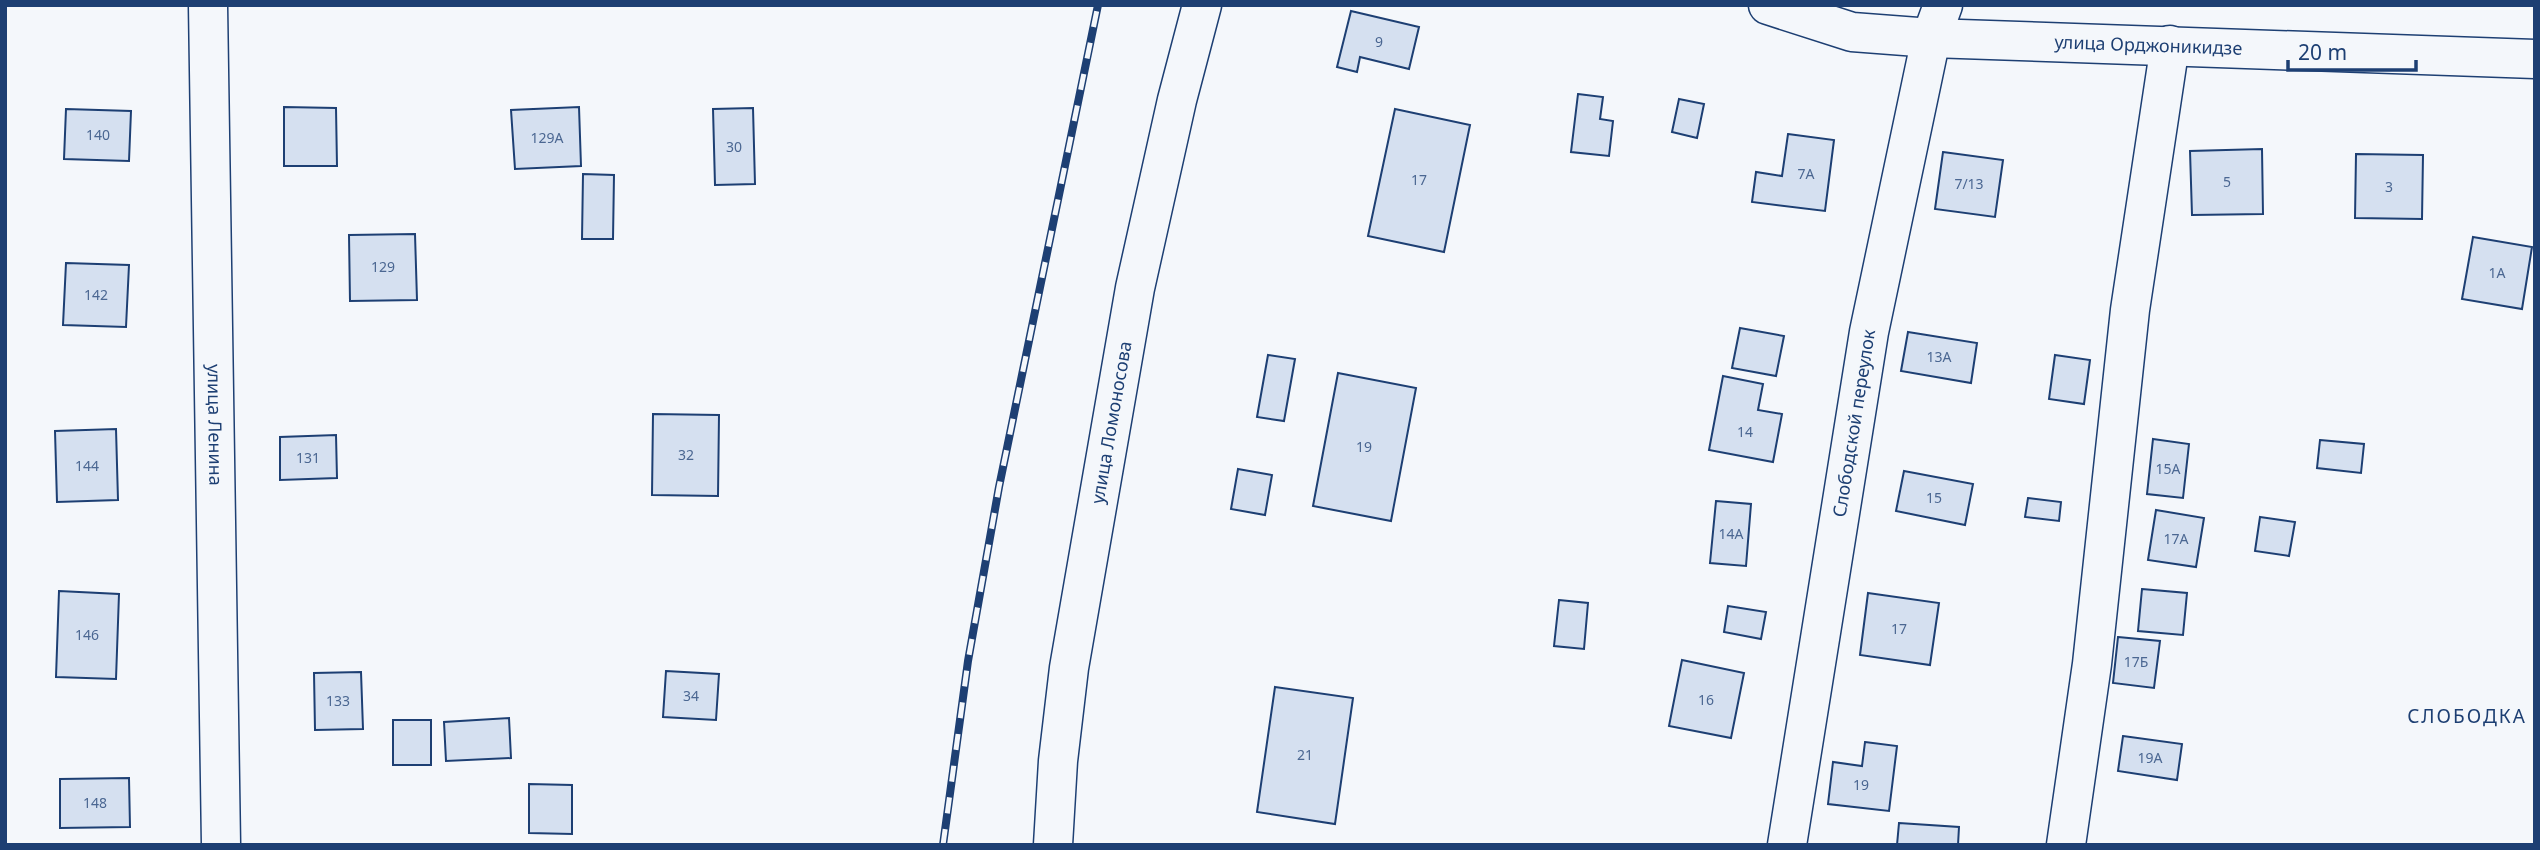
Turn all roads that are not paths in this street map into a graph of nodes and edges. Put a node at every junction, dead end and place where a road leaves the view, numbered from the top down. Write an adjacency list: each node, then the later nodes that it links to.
1 (208, 5): 7 (street, улица Ленина)
2 (1202, 5): 8 (street, улица Ломоносова)
3 (1768, 5): 4 (street, улица Орджоникидзе)
4 (1937, 22): 5 (street, улица Орджоникидзе); 9 (street, Слободской переулок)
5 (2170, 45): 6 (street, улица Орджоникидзе); 10 (street)
6 (2535, 58)
7 (221, 845)
8 (1053, 845)
9 (1787, 845)
10 (2066, 845)

